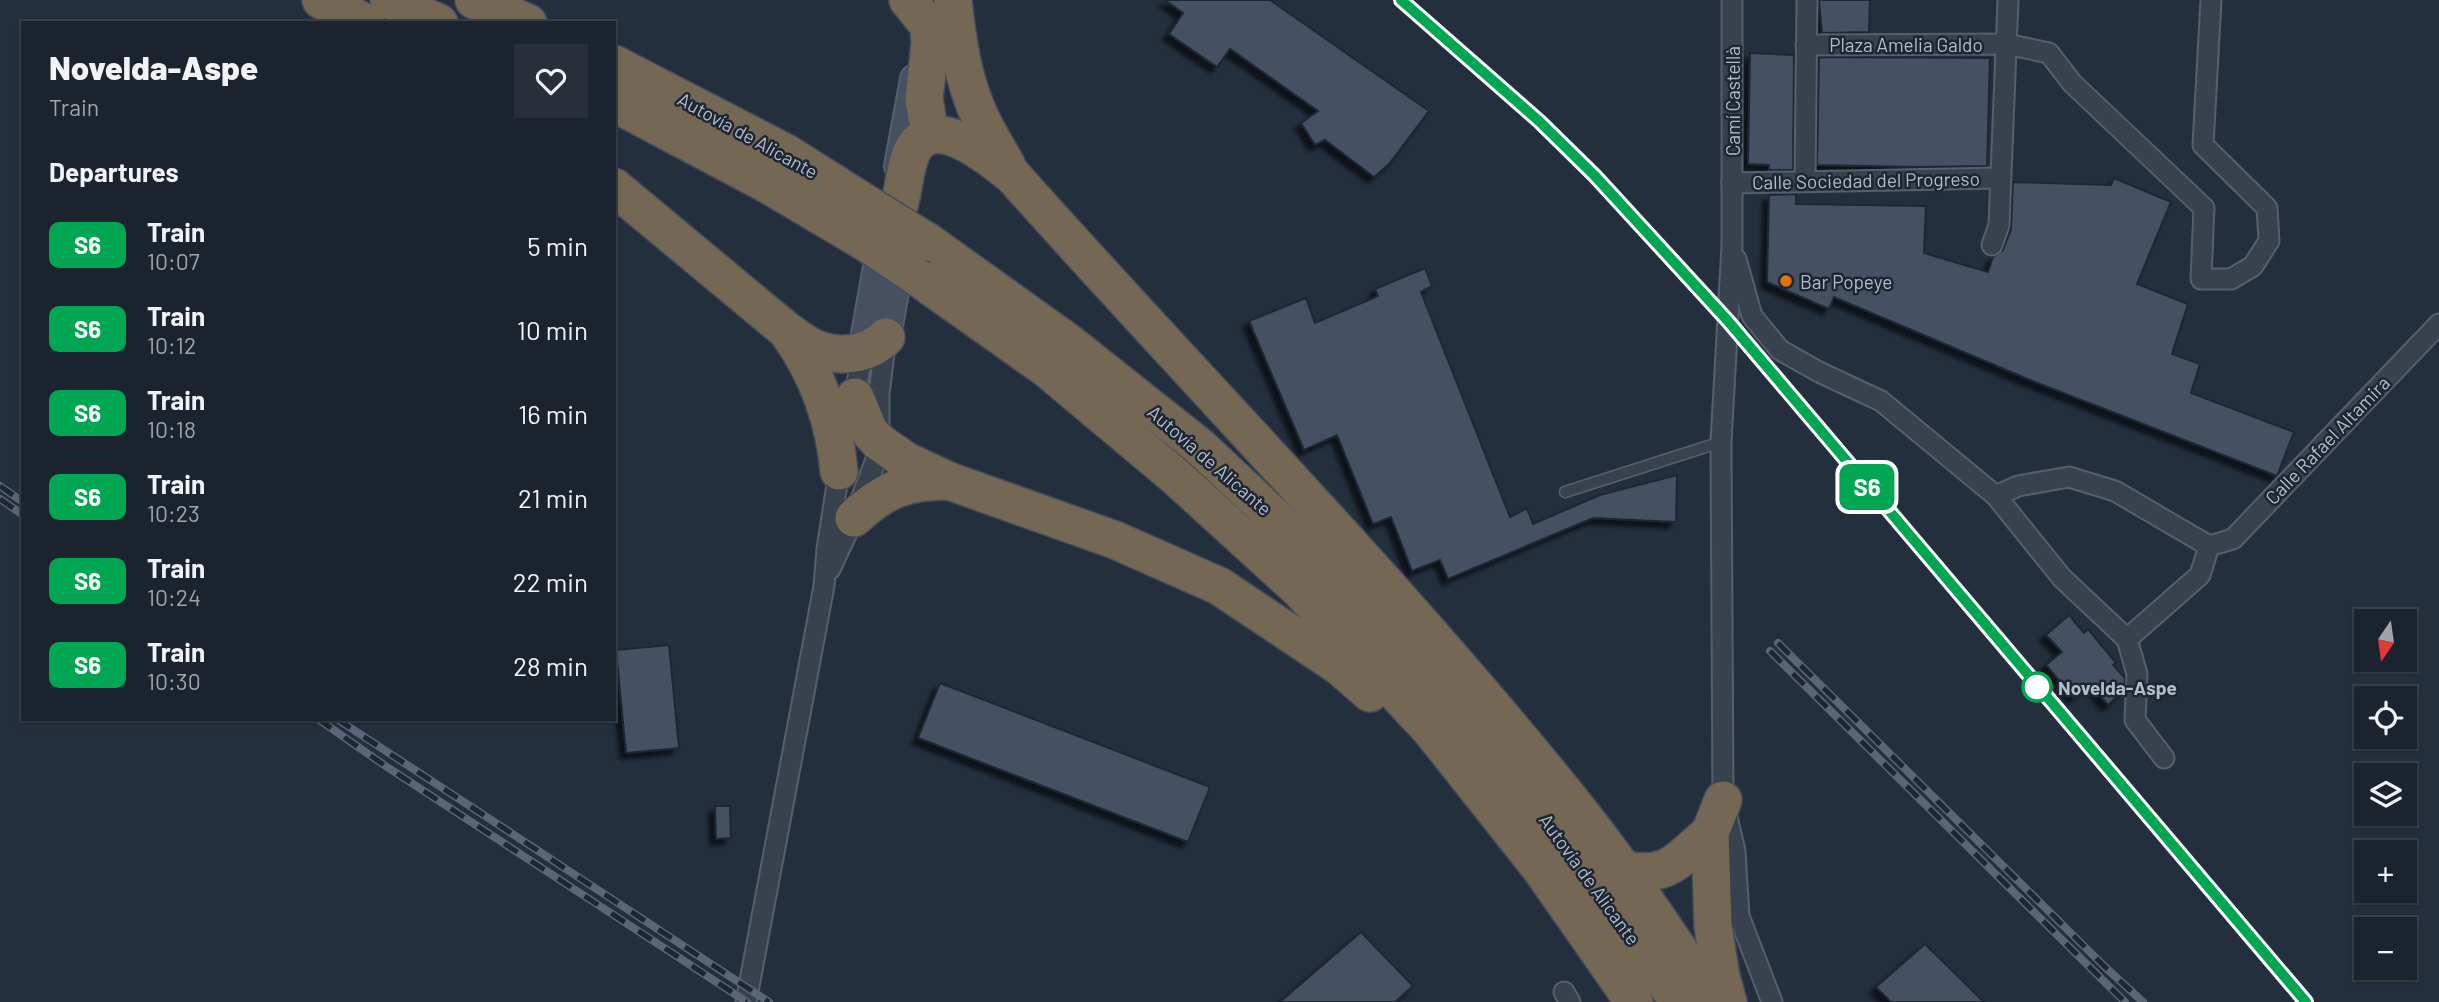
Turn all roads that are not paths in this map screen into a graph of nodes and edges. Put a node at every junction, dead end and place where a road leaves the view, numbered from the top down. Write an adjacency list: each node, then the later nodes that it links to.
1 (321, 0): 9 (highway)
2 (389, 0): 10 (highway)
3 (474, 0): 11 (highway)
4 (1732, 0): 20 (street, Camí Castellà)
5 (1807, 0): 13 (street)
6 (2008, 0): 12 (street)
7 (2211, 0): 12 (street, Plaza Amelia Galdo)
8 (932, 4): 16 (highway); 17 (highway); 22 (street)
9 (362, 21)
10 (435, 21)
11 (523, 21)
12 (2006, 44): 13 (street, Plaza Amelia Galdo); 18 (street)
13 (1806, 45): 19 (street)
14 (616, 65): 22 (highway, Autovía de Alicante)
15 (616, 104): 22 (highway, Autovía de Alicante)
16 (924, 129): 17 (highway); 22 (highway); 27 (street)
17 (1013, 176): 42 (highway)
18 (2000, 178): 19 (street, Calle Sociedad del Progreso); 24 (street)
19 (1805, 181): 20 (street, Calle Sociedad del Progreso)
20 (1732, 183): 23 (street, Camí Castellà)
21 (616, 189): 26 (highway)
22 (875, 227): 27 (street); 39 (highway, Autovía de Alicante, bridge); 45 (highway, Autovía de Alicante, bridge)
23 (1732, 245): 30 (street); 34 (street)
24 (1993, 245)
25 (2439, 324): 36 (street, Calle Rafael Altamira)
26 (786, 330): 27 (highway); 31 (highway)
27 (875, 344): 28 (street); 29 (street)
28 (855, 397): 29 (highway); 31 (street)
29 (879, 442): 32 (highway); 35 (street)
30 (1721, 442): 33 (lane); 41 (street)
31 (839, 471): 37 (street)
32 (949, 481): 35 (highway); 39 (highway)
33 (1565, 492)
34 (1996, 496): 36 (street); 38 (street)
35 (854, 517): 37 (street)
36 (2209, 546): 38 (street)
37 (824, 586): 43 (street)
38 (2127, 639): 40 (street)
39 (1430, 729): 44 (highway, Autovía de Alicante)
40 (2164, 758)
41 (1716, 816): 42 (highway); 47 (highway); 48 (street)
42 (1621, 869): 46 (highway)
43 (747, 1002)
44 (1634, 1002)
45 (1679, 1002)
46 (1714, 1002)
47 (1728, 1002)
48 (1772, 1002)

